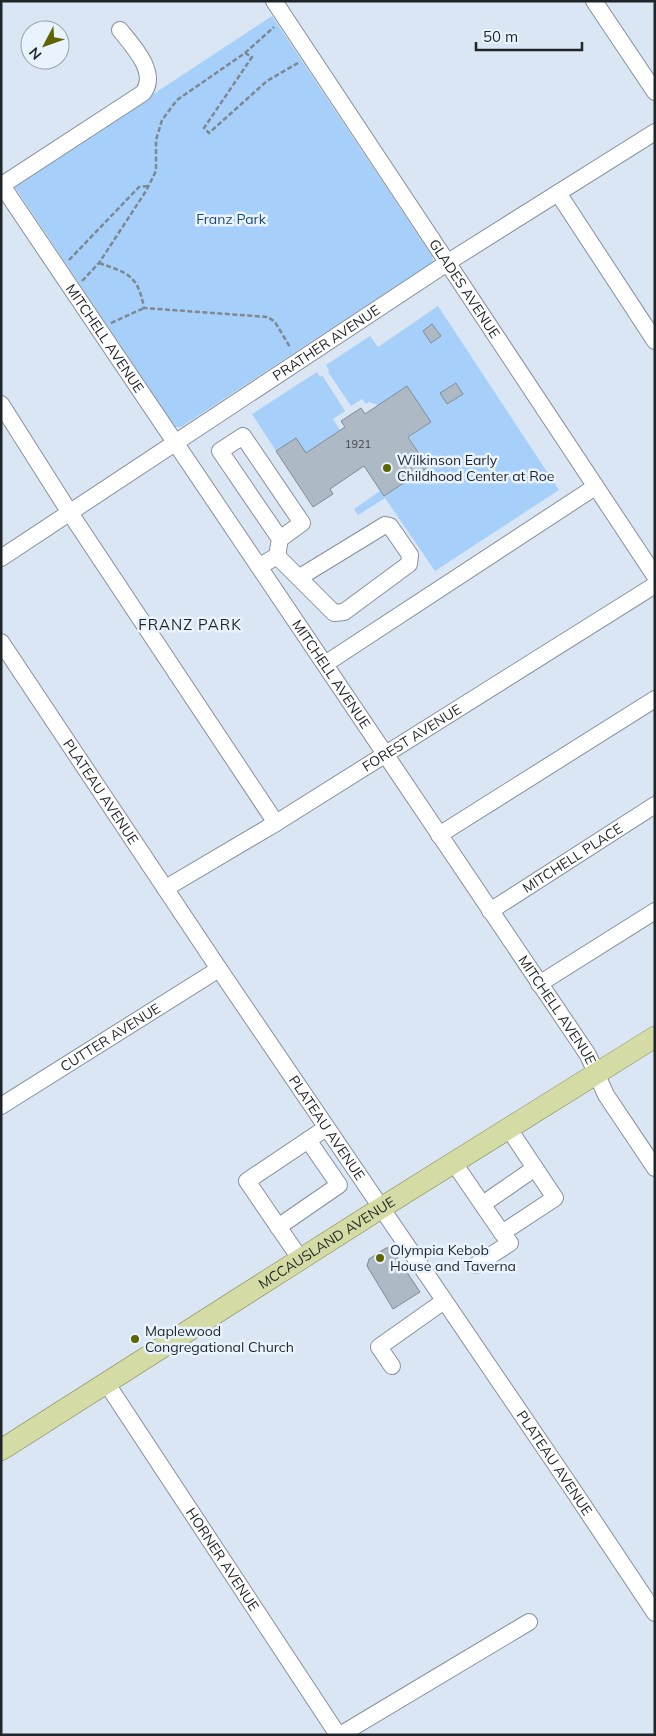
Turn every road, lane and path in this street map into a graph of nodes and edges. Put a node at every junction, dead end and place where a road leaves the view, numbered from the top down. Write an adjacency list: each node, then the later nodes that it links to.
1 (274, 1): 14 (street, GLADES AVENUE)
2 (594, 1): 7 (street)
3 (275, 26): 5 (path)
4 (120, 30): 9 (street)
5 (245, 53): 6 (path); 10 (path)
6 (299, 62)
7 (655, 92)
8 (655, 132): 11 (street, PRATHER AVENUE)
9 (2, 184): 21 (street, MITCHELL AVENUE)
10 (148, 186): 12 (path); 13 (path)
11 (558, 193): 14 (street, PRATHER AVENUE); 18 (street)
12 (68, 262)
13 (99, 263): 15 (path); 16 (path)
14 (447, 264): 21 (street, PRATHER AVENUE); 22 (street, GLADES AVENUE)
15 (82, 282)
16 (144, 308): 17 (path); 19 (path)
17 (110, 323)
18 (655, 341)
19 (290, 347)
20 (1, 404): 23 (street)
21 (177, 443): 23 (street, PRATHER AVENUE); 27 (street, MITCHELL AVENUE)
22 (595, 487): 28 (street, GLADES AVENUE); 32 (street)
23 (70, 513): 26 (street, PRATHER AVENUE); 36 (street)
24 (280, 539): 24 (street); 25 (street)
25 (277, 556): 27 (street); 29 (street)
26 (1, 558)
27 (260, 566): 32 (street, MITCHELL AVENUE)
28 (655, 576)
29 (300, 577): 29 (street)
30 (655, 585): 34 (street, FOREST AVENUE)
31 (1, 642): 38 (street, PLATEAU AVENUE)
32 (325, 664): 34 (street, MITCHELL AVENUE)
33 (655, 699): 37 (street)
34 (387, 754): 36 (street, FOREST AVENUE); 37 (street, MITCHELL AVENUE)
35 (655, 805): 39 (street, MITCHELL PLACE)
36 (276, 823): 38 (street, FOREST AVENUE)
37 (439, 835): 39 (street, MITCHELL AVENUE)
38 (166, 888): 41 (street, PLATEAU AVENUE)
39 (490, 911): 42 (street, MITCHELL AVENUE)
40 (655, 912): 42 (street)
41 (219, 969): 45 (street, CUTTER AVENUE); 46 (street, PLATEAU AVENUE)
42 (539, 984): 44 (street, MITCHELL AVENUE)
43 (655, 1037): 44 (main road, MCCAUSLAND AVENUE)
44 (596, 1074): 47 (main road, MCCAUSLAND AVENUE); 51 (street, MITCHELL AVENUE)
45 (1, 1106)
46 (326, 1128): 48 (street); 53 (street, PLATEAU AVENUE)
47 (509, 1129): 49 (main road, MCCAUSLAND AVENUE); 50 (street)
48 (308, 1140): 54 (street); 54 (street)
49 (454, 1163): 52 (street); 53 (main road, MCCAUSLAND AVENUE)
50 (535, 1168): 52 (street); 55 (street)
51 (655, 1168)
52 (483, 1204): 55 (street)
53 (381, 1208): 56 (main road, MCCAUSLAND AVENUE); 58 (street, PLATEAU AVENUE)
54 (278, 1227): 56 (street)
55 (502, 1233): 57 (street)
56 (301, 1260): 60 (main road, MCCAUSLAND AVENUE)
57 (476, 1265)
58 (444, 1301): 59 (street); 62 (street, PLATEAU AVENUE)
59 (392, 1366)
60 (106, 1384): 61 (main road, MCCAUSLAND AVENUE); 64 (street, HORNER AVENUE)
61 (1, 1450)
62 (655, 1613)
63 (528, 1622): 64 (street)
64 (339, 1735)

